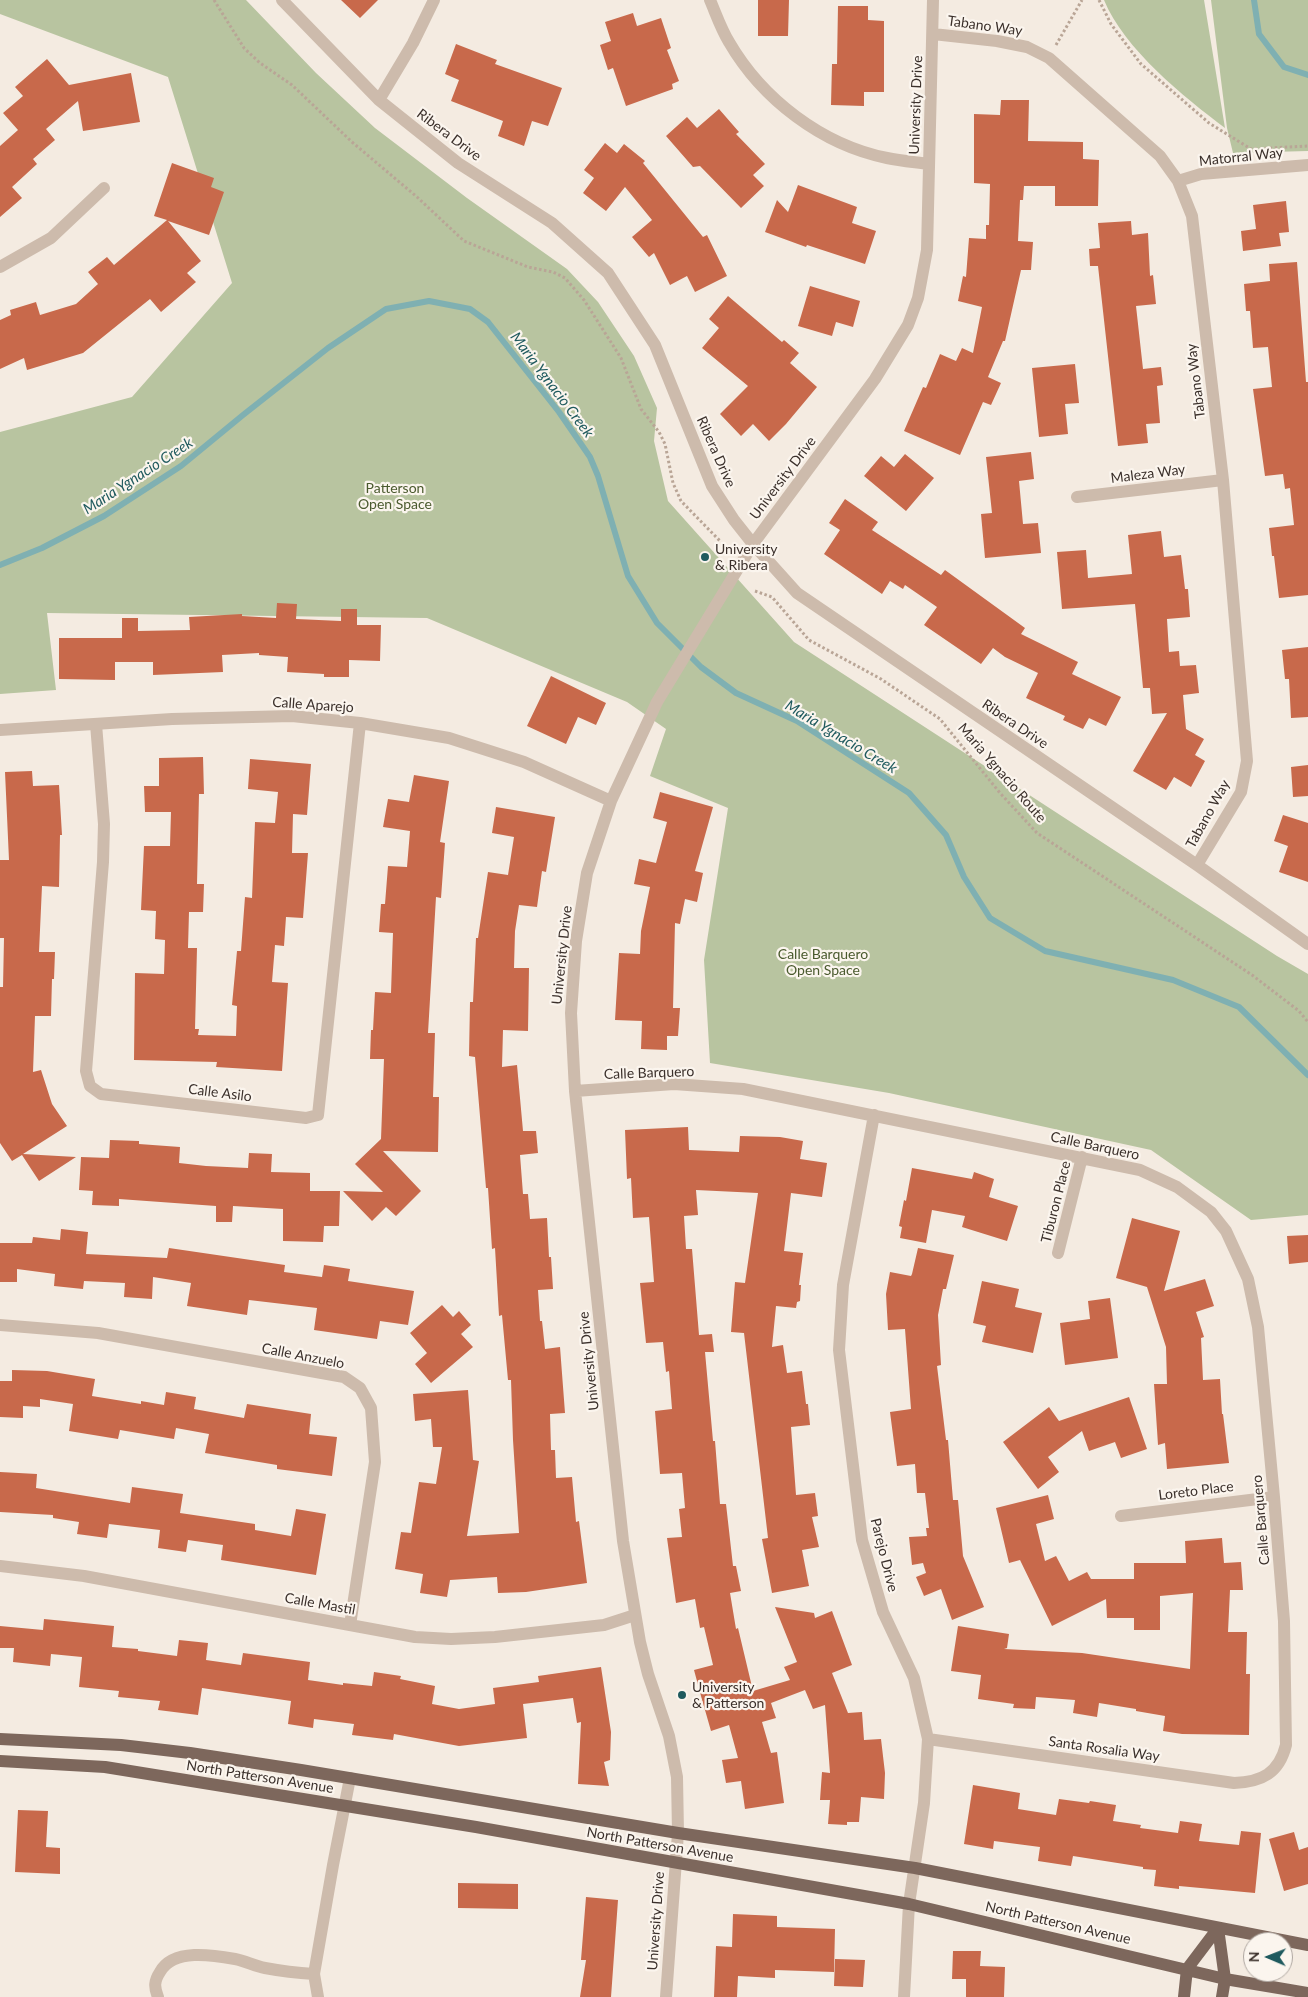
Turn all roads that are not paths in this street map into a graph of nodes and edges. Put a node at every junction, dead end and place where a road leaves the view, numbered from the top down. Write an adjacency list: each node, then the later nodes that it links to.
1 (282, 0): 6 (street, Ribera Drive)
2 (434, 0): 6 (street)
3 (710, 0): 7 (street)
4 (933, 0): 5 (street, University Drive)
5 (933, 34): 7 (street, University Drive); 9 (street, Tabano Way)
6 (379, 100): 14 (street, Ribera Drive)
7 (929, 164): 14 (street, University Drive)
8 (1308, 165): 9 (street, Matorral Way)
9 (1178, 181): 12 (street, Tabano Way)
10 (104, 188): 11 (street)
11 (0, 267)
12 (1223, 480): 13 (street, Maleza Way); 19 (street, Tabano Way)
13 (1077, 497)
14 (752, 544): 18 (street, University Drive); 19 (street, Ribera Drive)
15 (360, 723): 16 (street, Calle Aparejo); 16 (street, Calle Asilo); 18 (street, Calle Aparejo)
16 (96, 724): 17 (street, Calle Aparejo)
17 (0, 730)
18 (611, 801): 21 (street, University Drive)
19 (1196, 865): 20 (street, Ribera Drive)
20 (1308, 944)
21 (574, 1091): 22 (street, Calle Barquero); 29 (street, University Drive)
22 (874, 1115): 23 (street, Calle Barquero); 32 (street, Parejo Drive)
23 (1082, 1158): 24 (street, Tiburon Place); 26 (street, Calle Barquero)
24 (1058, 1253)
25 (0, 1325): 30 (street, Calle Anzuelo)
26 (1274, 1497): 27 (street, Loreto Place); 34 (street, Calle Barquero)
27 (1121, 1516)
28 (0, 1566): 30 (street, Calle Mastil)
29 (635, 1615): 30 (street, Calle Mastil); 37 (street, University Drive)
30 (350, 1625)
31 (0, 1739): 35 (main road, North Patterson Avenue)
32 (928, 1739): 34 (street, Santa Rosalia Way); 39 (street, Parejo Drive)
33 (0, 1761): 36 (main road, North Patterson Avenue)
34 (1274, 1770)
35 (350, 1778): 36 (street); 37 (main road, North Patterson Avenue)
36 (344, 1806): 38 (main road, North Patterson Avenue); 44 (street)
37 (678, 1833): 38 (street, University Drive); 39 (main road, North Patterson Avenue)
38 (675, 1863): 40 (main road, North Patterson Avenue); 49 (street, University Drive)
39 (915, 1868): 40 (street, Parejo Drive); 41 (main road, North Patterson Avenue)
40 (909, 1904): 43 (main road, North Patterson Avenue); 50 (street, Parejo Drive)
41 (1218, 1928): 42 (main road, North Patterson Avenue); 43 (main road); 45 (main road)
42 (1308, 1945)
43 (1187, 1969): 45 (main road, North Patterson Avenue); 51 (main road)
44 (314, 1974): 47 (street); 48 (street)
45 (1224, 1979): 46 (main road, North Patterson Avenue); 52 (main road)
46 (1308, 1993)
47 (158, 1997)
48 (318, 1997)
49 (666, 1997)
50 (904, 1997)
51 (1184, 1997)
52 (1222, 1997)

